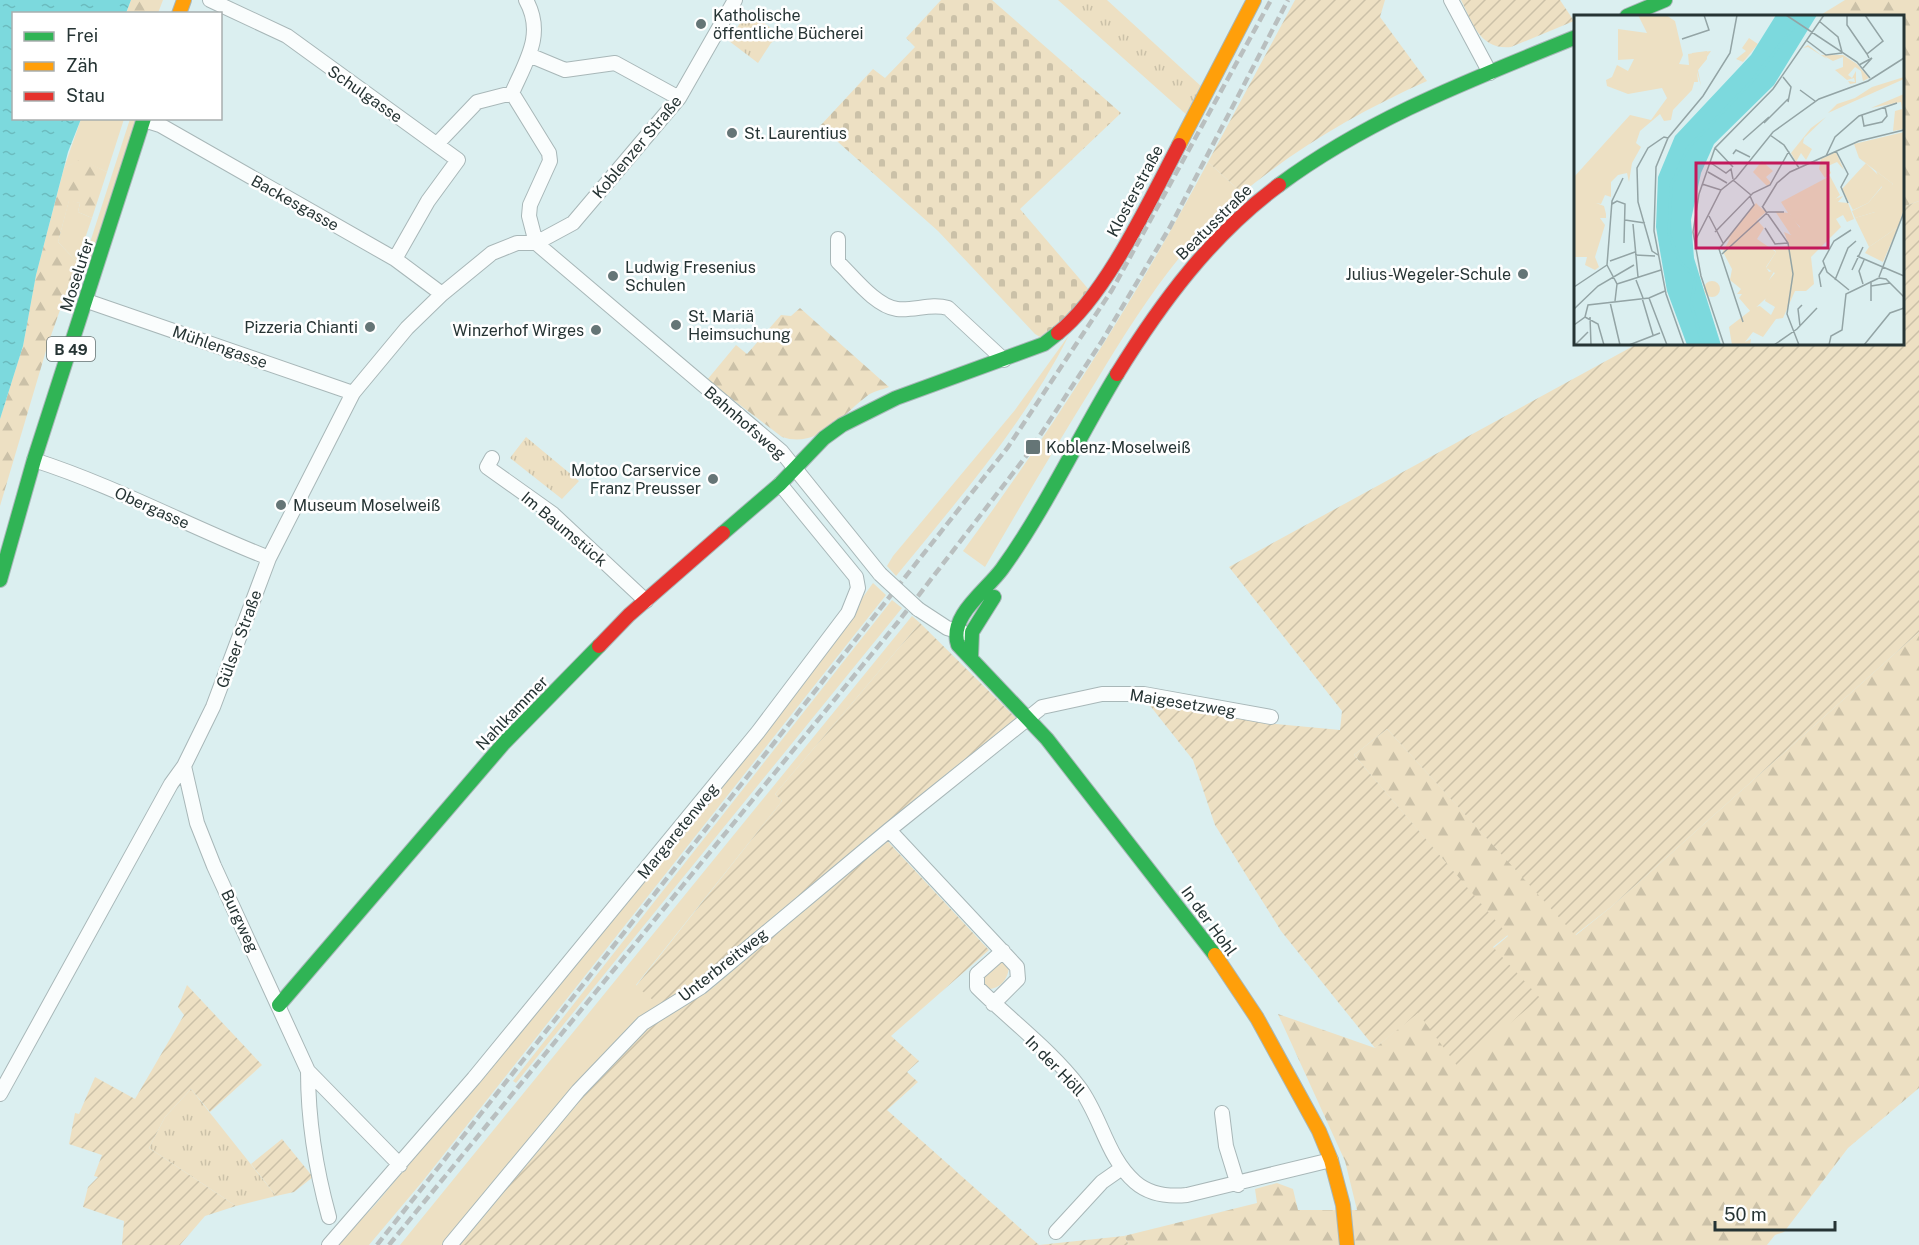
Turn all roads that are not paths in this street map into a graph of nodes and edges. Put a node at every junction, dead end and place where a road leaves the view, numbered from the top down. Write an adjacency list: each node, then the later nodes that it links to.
1 (210, 0): 15 (street, Schulgasse)
2 (526, 0): 9 (street)
3 (735, 0): 12 (street, Koblenzer Straße)
4 (1254, 0): 21 (street, Klosterstraße)
5 (1451, 0): 10 (street)
6 (1665, 0): 7 (street)
7 (1629, 15)
8 (1574, 38): 10 (street, Beatusstraße)
9 (529, 55): 11 (street); 12 (street)
10 (1490, 73): 30 (street, Beatusstraße)
11 (512, 93): 15 (street); 17 (street)
12 (679, 98): 17 (street, Koblenzer Straße)
13 (144, 120): 20 (street, Moselufer / B 49)
14 (147, 120): 18 (street, Backesgasse)
15 (437, 144): 18 (street, Schulgasse)
16 (838, 239): 21 (street)
17 (536, 243): 19 (street, Gülser Straße); 25 (street, Bahnhofsweg)
18 (395, 259): 19 (street, Backesgasse)
19 (442, 294): 22 (street, Gülser Straße)
20 (87, 301): 22 (street, Mühlengasse); 24 (street, Moselufer / B 49)
21 (1004, 360): 25 (street, Klosterstraße)
22 (354, 393): 27 (street, Gülser Straße)
23 (492, 458): 29 (street, Im Baumstück)
24 (34, 460): 27 (street, Obergasse); 28 (street, Moselufer / B 49)
25 (794, 469): 26 (street, Nahlkammer); 30 (street, Bahnhofsweg, bridge)
26 (780, 484): 29 (street, Nahlkammer); 42 (street, Margaretenweg)
27 (269, 558): 33 (street, Gülser Straße)
28 (0, 580)
29 (646, 601): 37 (street, Nahlkammer)
30 (962, 633): 31 (street, In der Hohl)
31 (1028, 717): 32 (street, Maigesetzweg); 34 (street, Unterbreitweg); 41 (street, In der Hohl)
32 (1271, 717)
33 (184, 766): 37 (street, Burgweg); 39 (street, Gülser Straße)
34 (889, 830): 35 (street); 48 (street, Unterbreitweg)
35 (1003, 951): 36 (street); 36 (street, In der Höll)
36 (993, 1004): 43 (street, In der Höll)
37 (279, 1005): 38 (street, Burgweg)
38 (308, 1071): 42 (street, Burgweg); 45 (street, Burgweg)
39 (0, 1094)
40 (1222, 1113): 44 (street)
41 (1331, 1160): 44 (street, In der Höll); 49 (street, In der Hohl)
42 (400, 1165): 47 (street)
43 (1122, 1168): 44 (street, In der Höll); 46 (street)
44 (1238, 1185)
45 (329, 1217)
46 (1056, 1232)
47 (329, 1245)
48 (450, 1245)
49 (1347, 1245)

